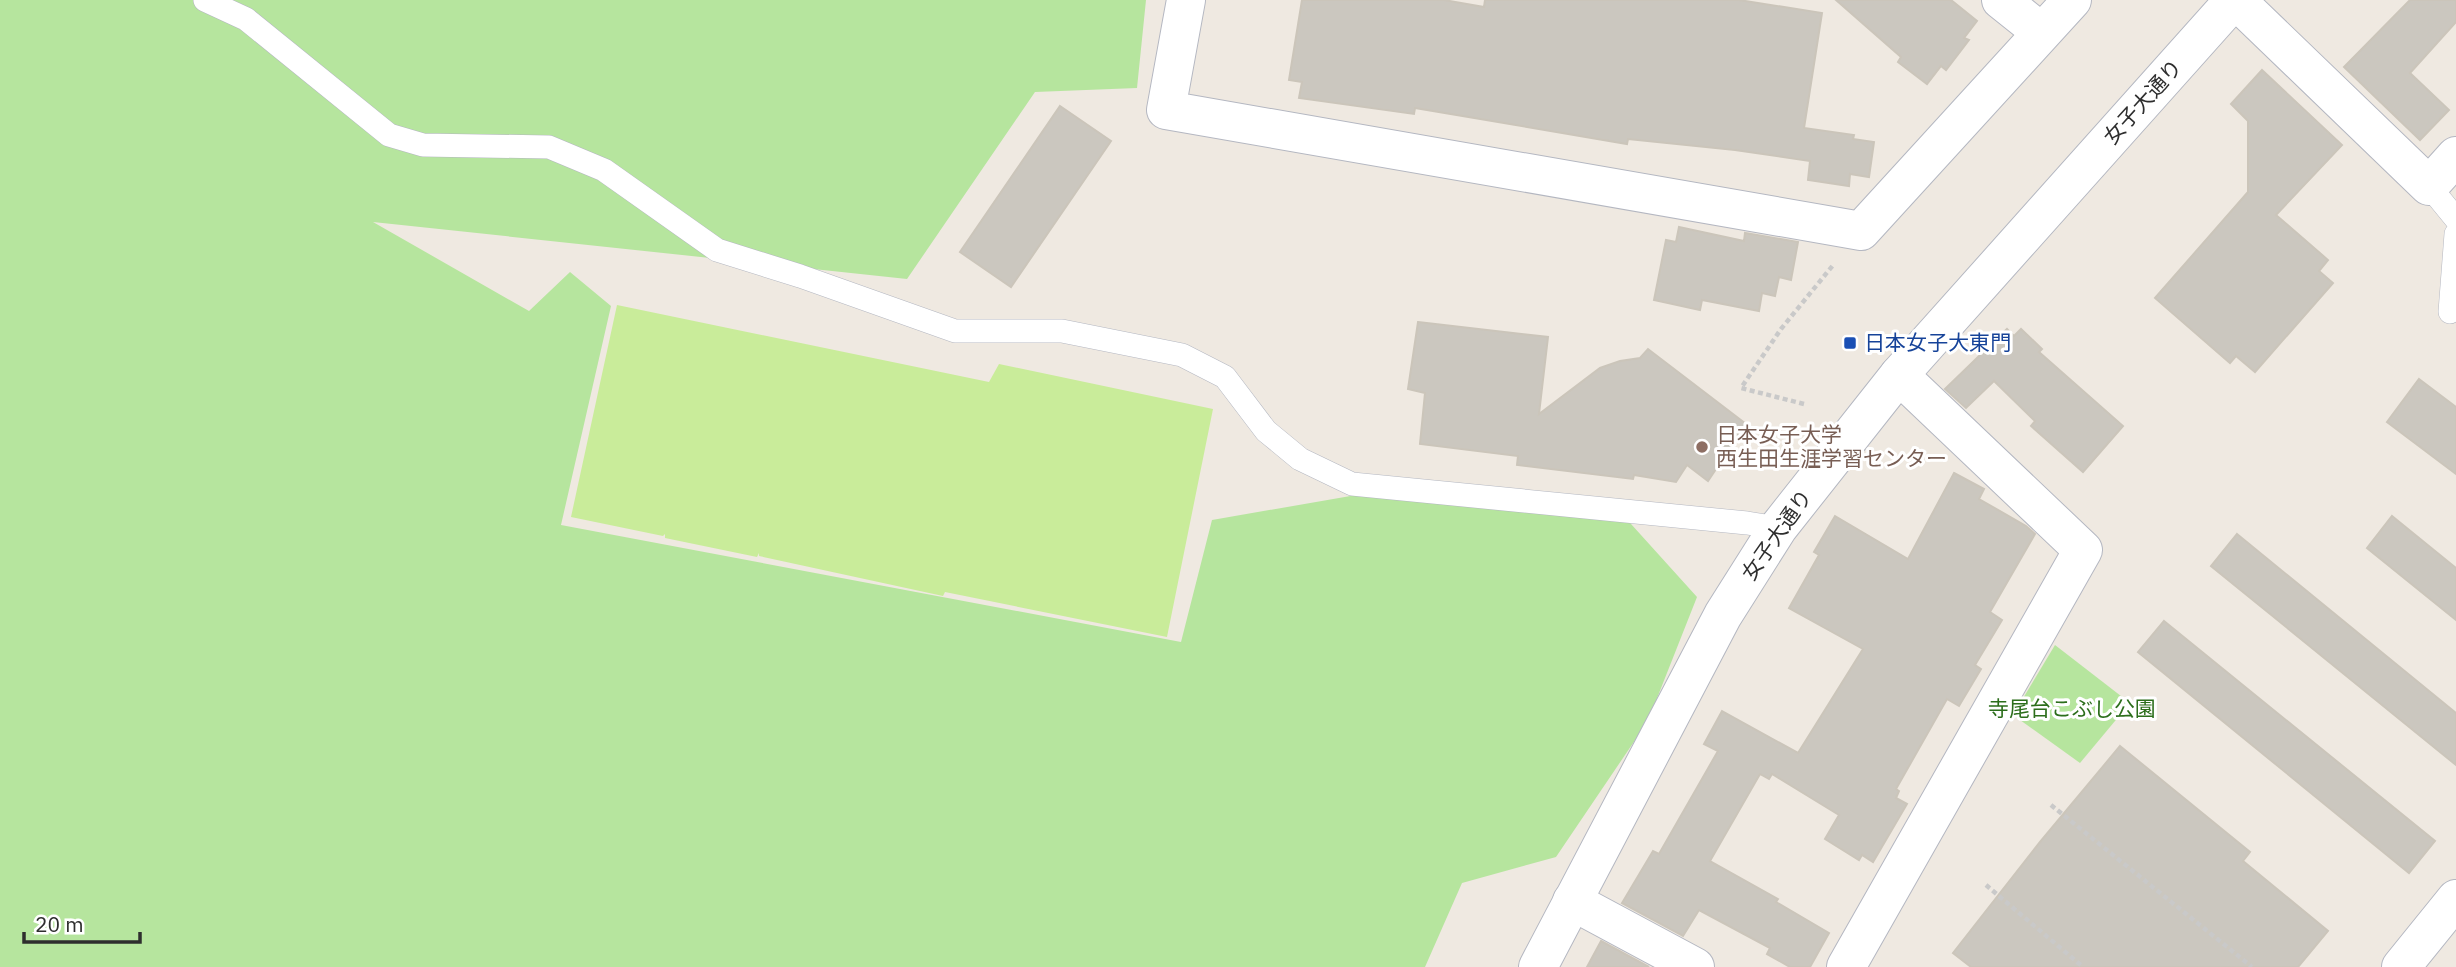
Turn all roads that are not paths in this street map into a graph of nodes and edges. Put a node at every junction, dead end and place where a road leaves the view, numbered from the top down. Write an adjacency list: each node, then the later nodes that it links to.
1 (205, 0): 13 (lane)
2 (1186, 0): 6 (street)
3 (2001, 0): 6 (street)
4 (2072, 0): 6 (street)
5 (2235, 0): 8 (street); 12 (street, 女子大通り)
6 (2041, 32)
7 (2456, 156): 8 (street)
8 (2429, 186): 9 (lane)
9 (2456, 219)
10 (2456, 234): 11 (lane)
11 (2450, 312)
12 (1899, 375): 13 (street, 女子大通り); 18 (street)
13 (1778, 528): 15 (street, 女子大通り)
14 (2456, 899): 19 (street)
15 (1572, 901): 16 (street, 女子大通り); 17 (street)
16 (1538, 967)
17 (1695, 967)
18 (1846, 967)
19 (2400, 967)

